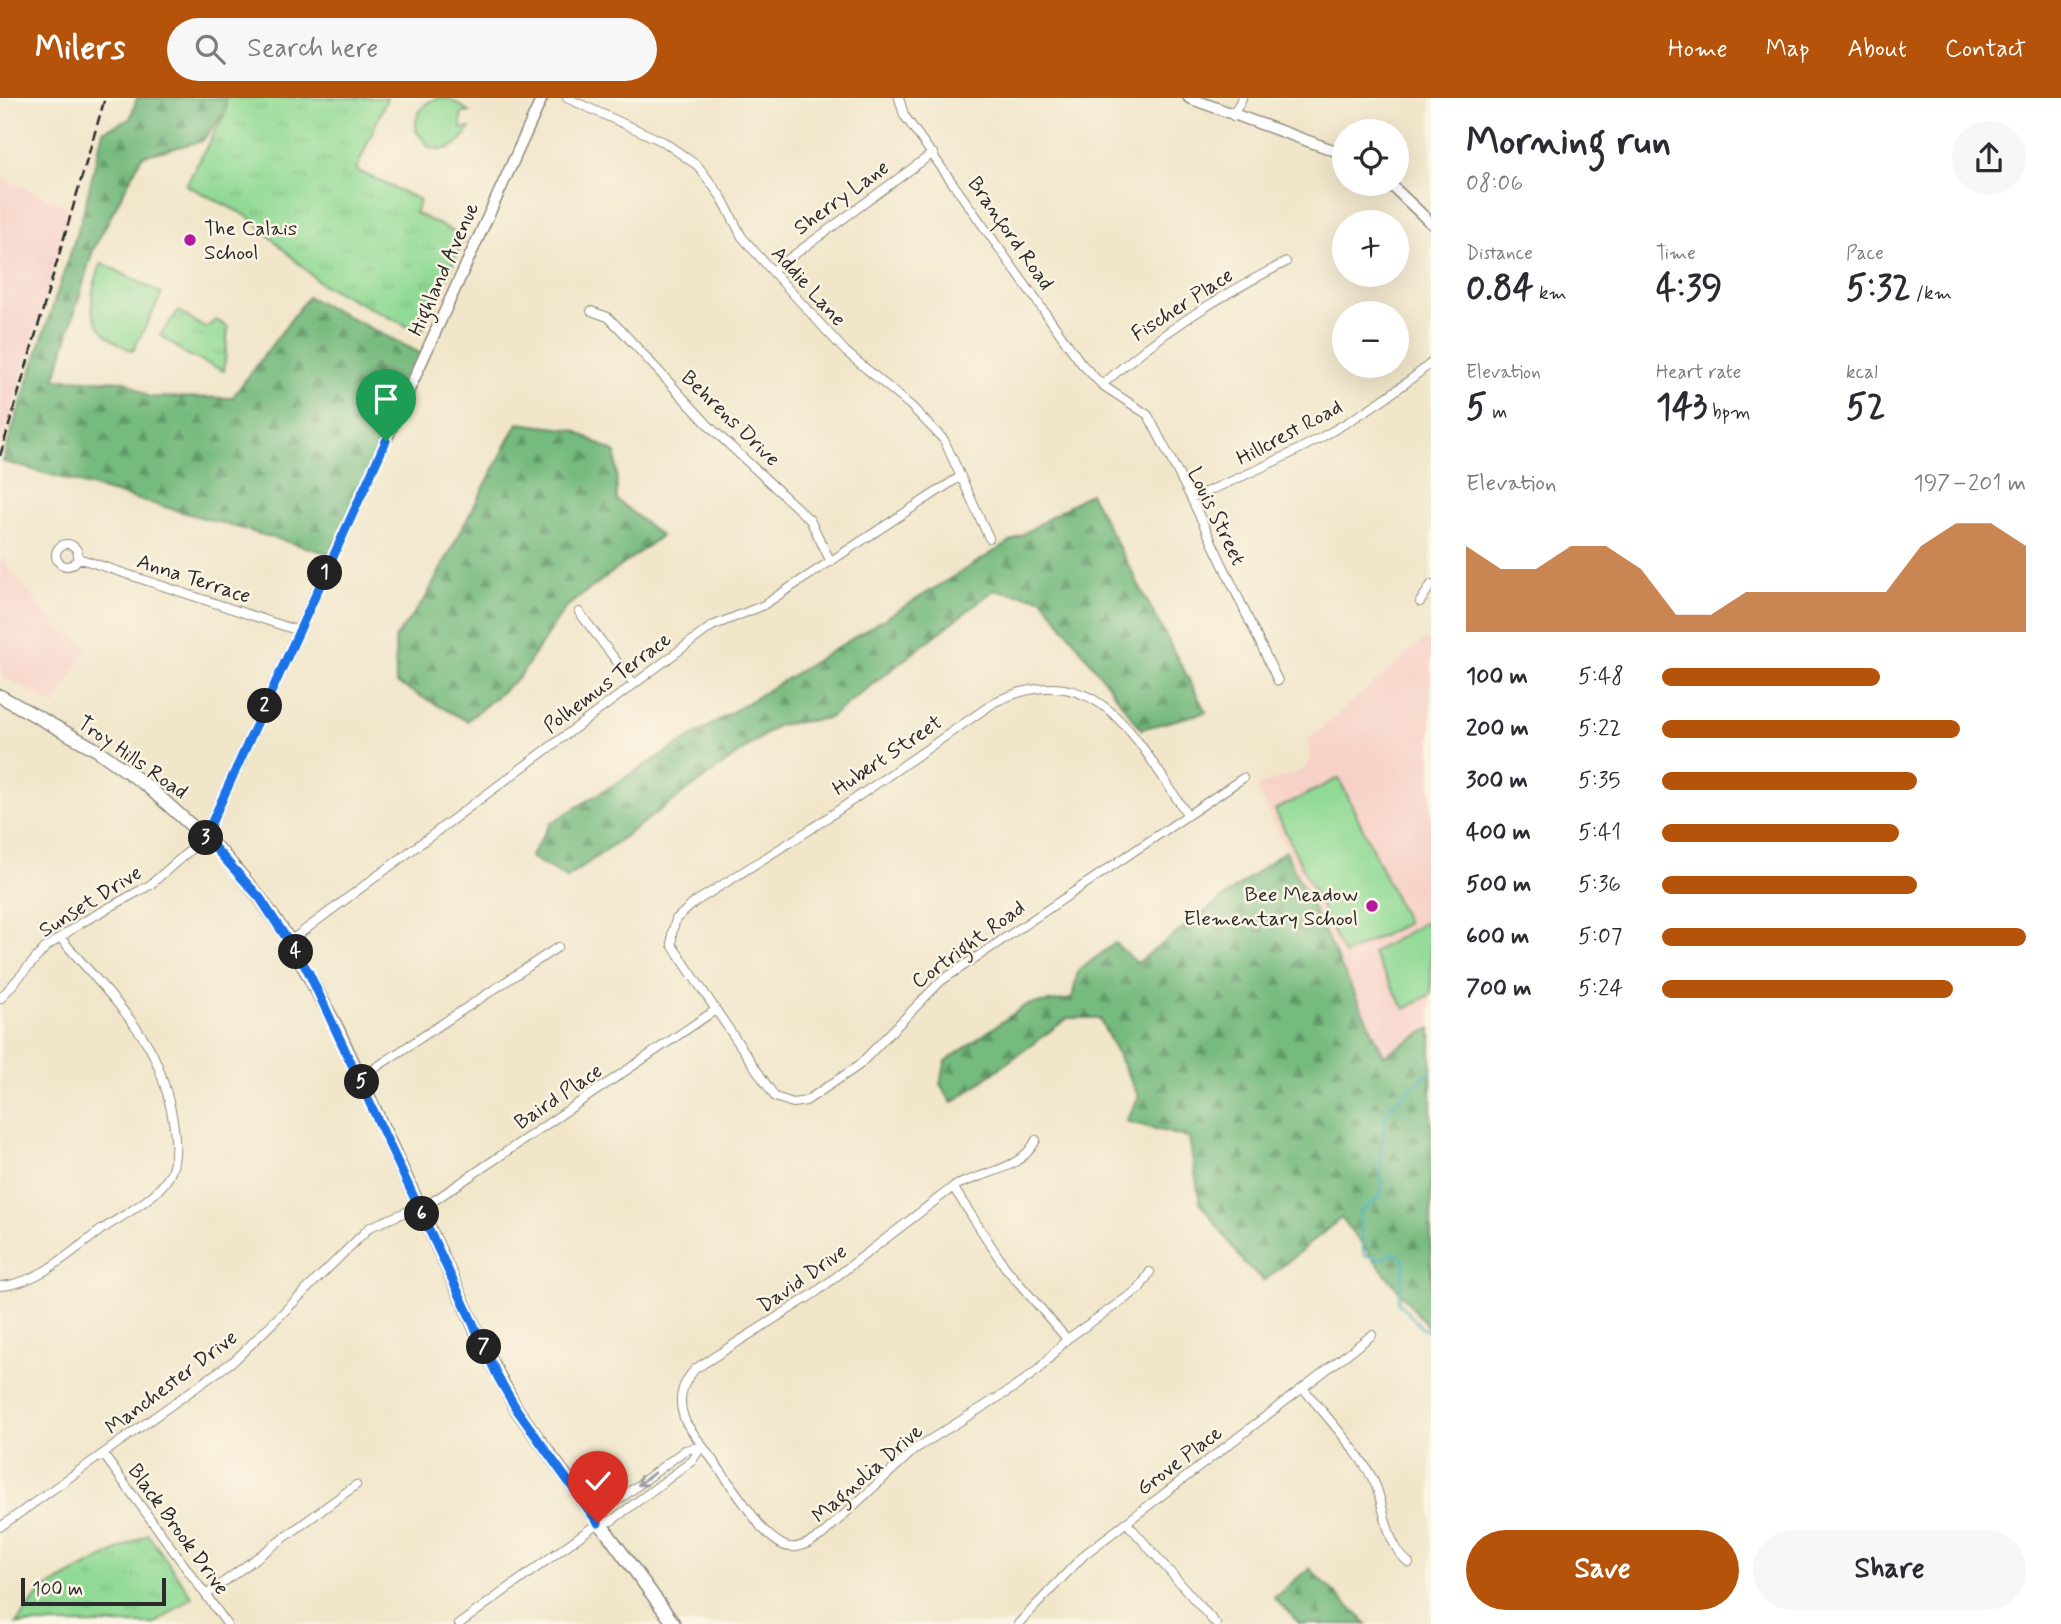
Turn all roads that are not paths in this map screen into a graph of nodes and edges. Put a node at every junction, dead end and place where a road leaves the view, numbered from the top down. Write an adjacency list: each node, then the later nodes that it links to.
1 (541, 98): 24 (street, Highland Avenue)
2 (567, 98): 12 (street, Addie Lane)
3 (899, 98): 8 (street, Branford Road)
4 (1189, 98): 6 (street)
5 (1242, 98): 6 (street)
6 (1233, 116): 7 (street)
7 (1332, 149)
8 (933, 153): 12 (street, Sherry Lane); 15 (street, Branford Road)
9 (1403, 196): 10 (street)
10 (1431, 223)
11 (1286, 262): 15 (street, Fischer Place)
12 (772, 271): 16 (street, Addie Lane)
13 (592, 311): 20 (street, Behrens Drive)
14 (1431, 363): 17 (street, Hillcrest Road)
15 (1102, 385): 17 (street, Louis Street)
16 (961, 476): 18 (street, Addie Lane); 20 (street, Polhemus Terrace)
17 (1191, 498): 25 (street, Louis Street)
18 (989, 538)
19 (78, 558): 24 (street, Anna Terrace)
20 (831, 562): 26 (street, Polhemus Terrace)
21 (1431, 585): 22 (street)
22 (1420, 601)
23 (579, 612): 26 (street)
24 (299, 631): 30 (street, Highland Avenue)
25 (1279, 681)
26 (634, 684): 32 (street, Polhemus Terrace)
27 (0, 696): 30 (main road, Troy Hills Road)
28 (1243, 778): 29 (street, Cortright Road)
29 (1187, 814): 35 (street, Cortright Road); 35 (street, Hubert Street)
30 (205, 837): 31 (street, Sunset Drive); 32 (main road, Troy Hills Road)
31 (60, 937): 34 (street, Sunset Drive); 41 (street)
32 (290, 941): 36 (main road, Troy Hills Road)
33 (558, 947): 36 (street)
34 (0, 999)
35 (715, 1011): 39 (street, Baird Place)
36 (360, 1078): 39 (main road, Troy Hills Road)
37 (1036, 1140): 38 (street, David Drive)
38 (953, 1187): 43 (street); 45 (street, David Drive)
39 (418, 1206): 46 (street, Manchester Drive); 50 (main road, Troy Hills Road)
40 (1150, 1272): 43 (street, Magnolia Drive)
41 (0, 1286)
42 (1372, 1335): 44 (street, Grove Place)
43 (1067, 1339): 48 (street, Magnolia Drive)
44 (1303, 1388): 49 (street, Grove Place); 52 (street)
45 (702, 1446): 48 (street, David Drive); 50 (street)
46 (103, 1454): 51 (street, Manchester Drive); 53 (street, Black Brook Drive)
47 (356, 1485): 53 (street)
48 (731, 1485)
49 (1126, 1522): 57 (street, Grove Place); 58 (street)
50 (598, 1523): 55 (street); 56 (main road, Troy Hills Road)
51 (0, 1527)
52 (1409, 1563)
53 (206, 1595): 54 (street, Black Brook Drive)
54 (227, 1624)
55 (459, 1624)
56 (674, 1624)
57 (1018, 1624)
58 (1216, 1624)

